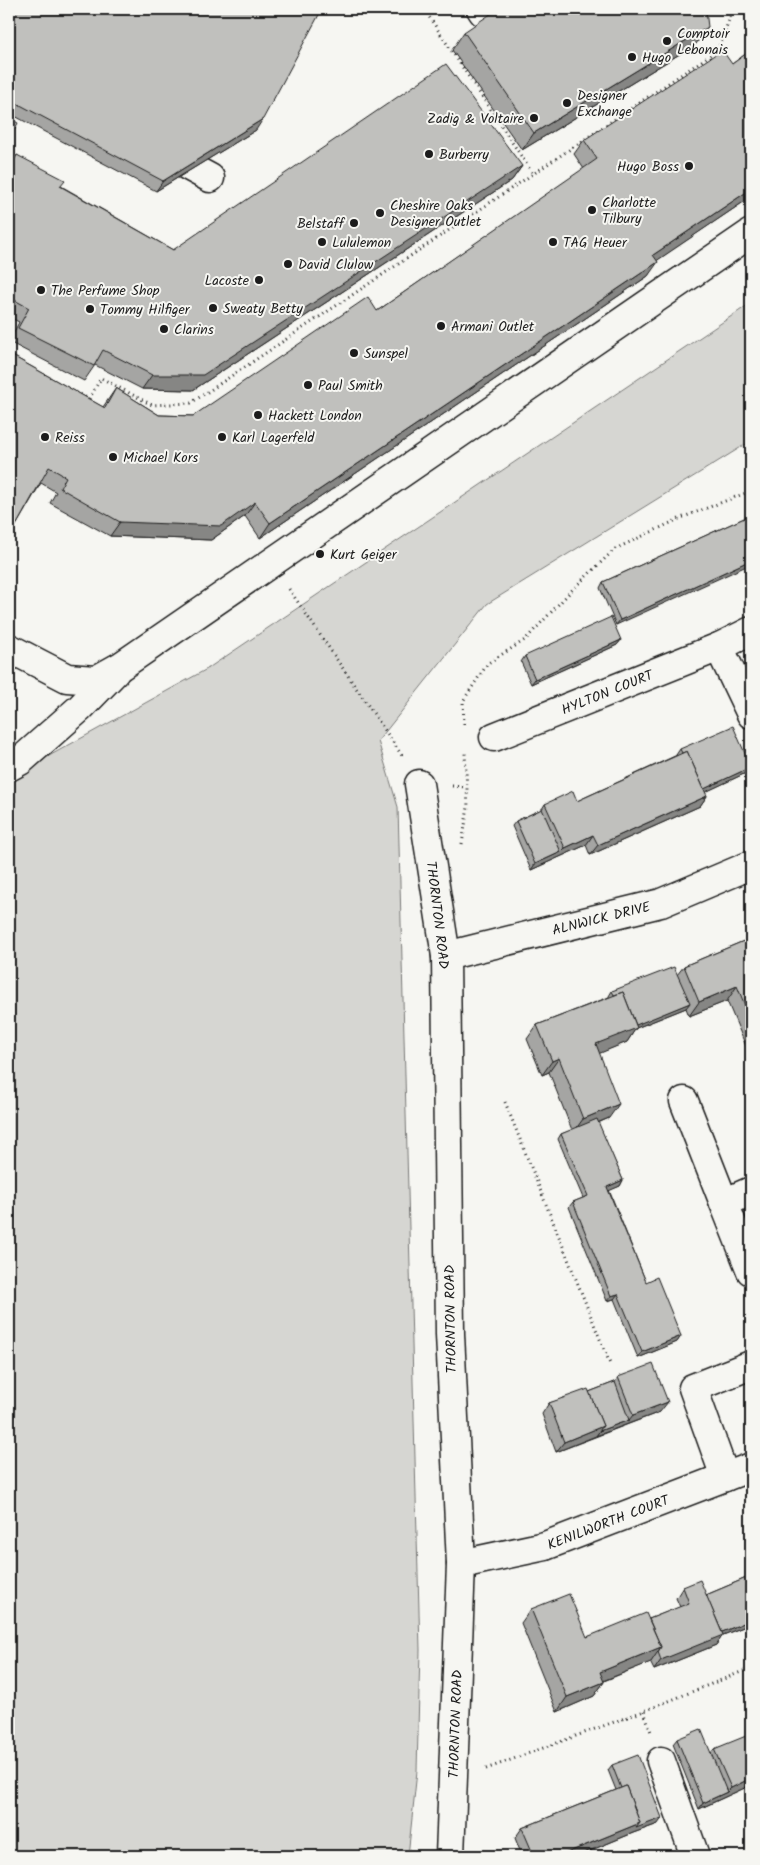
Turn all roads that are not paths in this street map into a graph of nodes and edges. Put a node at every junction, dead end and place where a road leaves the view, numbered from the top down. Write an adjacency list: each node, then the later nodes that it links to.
1 (186, 165): 2 (street)
2 (210, 178)
3 (751, 233): 7 (street)
4 (751, 632): 5 (street, HYLTON COURT)
5 (719, 647): 8 (street); 9 (street, HYLTON COURT)
6 (9, 648): 7 (street)
7 (121, 666): 10 (street)
8 (751, 714)
9 (494, 738)
10 (9, 767)
11 (419, 784): 13 (street, THORNTON ROAD)
12 (751, 865): 13 (street, ALNWICK DRIVE)
13 (446, 956): 21 (street, THORNTON ROAD)
14 (684, 1101): 16 (street)
15 (751, 1191): 16 (street)
16 (724, 1203): 17 (street)
17 (751, 1271)
18 (751, 1366): 20 (street)
19 (751, 1467): 20 (street, KENILWORTH COURT)
20 (725, 1477): 21 (street, KENILWORTH COURT)
21 (461, 1564): 23 (street, THORNTON ROAD)
22 (661, 1761): 24 (street)
23 (450, 1856)
24 (695, 1856)

